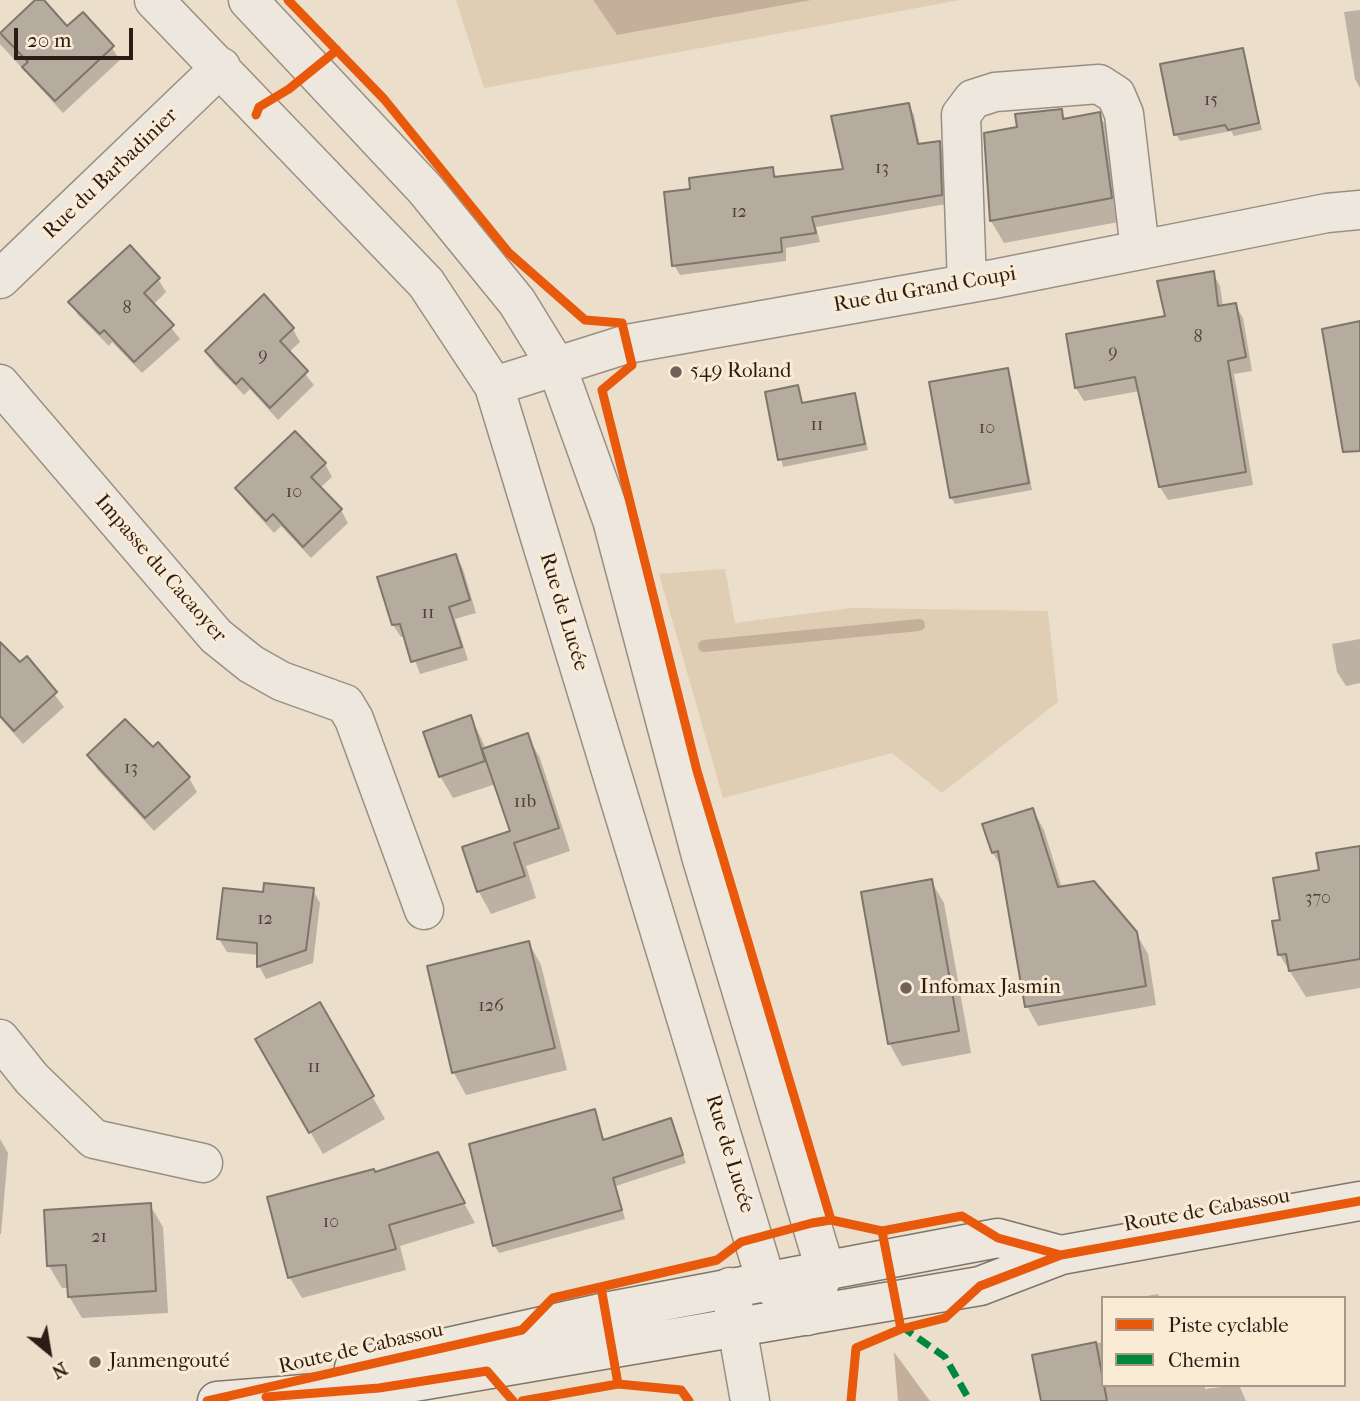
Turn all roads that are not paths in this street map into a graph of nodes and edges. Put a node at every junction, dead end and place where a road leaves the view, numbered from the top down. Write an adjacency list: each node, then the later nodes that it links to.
1 (154, 0): 3 (street, Rue de Lucée)
2 (247, 0): 8 (street)
3 (220, 67): 6 (street, Rue du Barbadinier); 10 (street, Rue de Lucée)
4 (1360, 211): 5 (street, Rue du Grand Coupi)
5 (1140, 250): 7 (street, Rue du Grand Coupi); 7 (street)
6 (0, 279)
7 (967, 284): 8 (street, Rue du Grand Coupi)
8 (556, 367): 10 (street, Rue du Grand Coupi); 16 (street)
9 (0, 384): 11 (street, Impasse du Cacaoyer)
10 (494, 386): 17 (street, Rue de Lucée)
11 (424, 910)
12 (0, 1039): 13 (street)
13 (203, 1163)
14 (1360, 1201): 15 (street, Route de Cabassou)
15 (1061, 1255): 16 (street, Route de Cabassou); 18 (street, Route de Cabassou)
16 (825, 1269): 17 (street, Route de Cabassou); 18 (street)
17 (748, 1284): 18 (street); 19 (street, Rue de Lucée); 20 (street, Route de Cabassou)
18 (807, 1316): 19 (street, Route de Cabassou)
19 (736, 1328): 21 (street, Route de Cabassou); 22 (street, Rue de Lucée)
20 (206, 1401)
21 (217, 1401)
22 (750, 1401)

